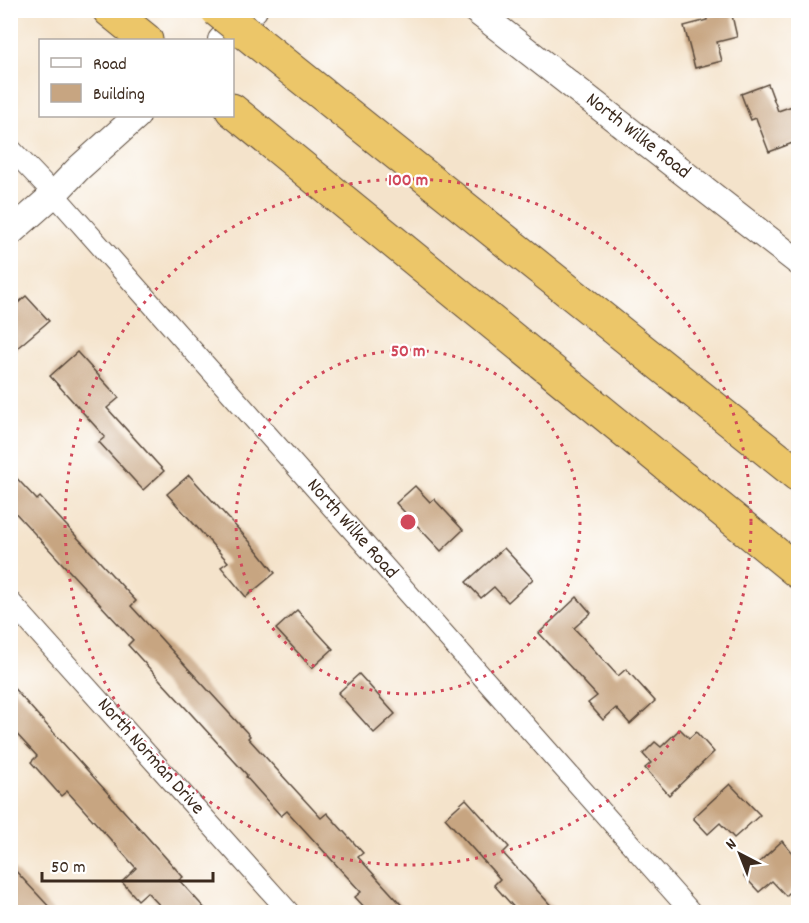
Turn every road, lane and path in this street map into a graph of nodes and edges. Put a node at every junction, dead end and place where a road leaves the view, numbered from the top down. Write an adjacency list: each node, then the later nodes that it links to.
1 (109, 10): 5 (highway)
2 (217, 10): 4 (highway, bridge)
3 (475, 10): 12 (street, North Wilke Road)
4 (255, 26): 6 (street); 13 (highway)
5 (145, 39)
6 (223, 39)
7 (234, 112): 14 (highway)
8 (136, 117): 10 (street)
9 (10, 148): 10 (street, North Wilke Road)
10 (54, 194): 11 (street); 17 (street, North Wilke Road)
11 (10, 233)
12 (798, 262)
13 (798, 475)
14 (798, 572)
15 (10, 601): 16 (street, North Norman Drive)
16 (289, 912)
17 (691, 912)

